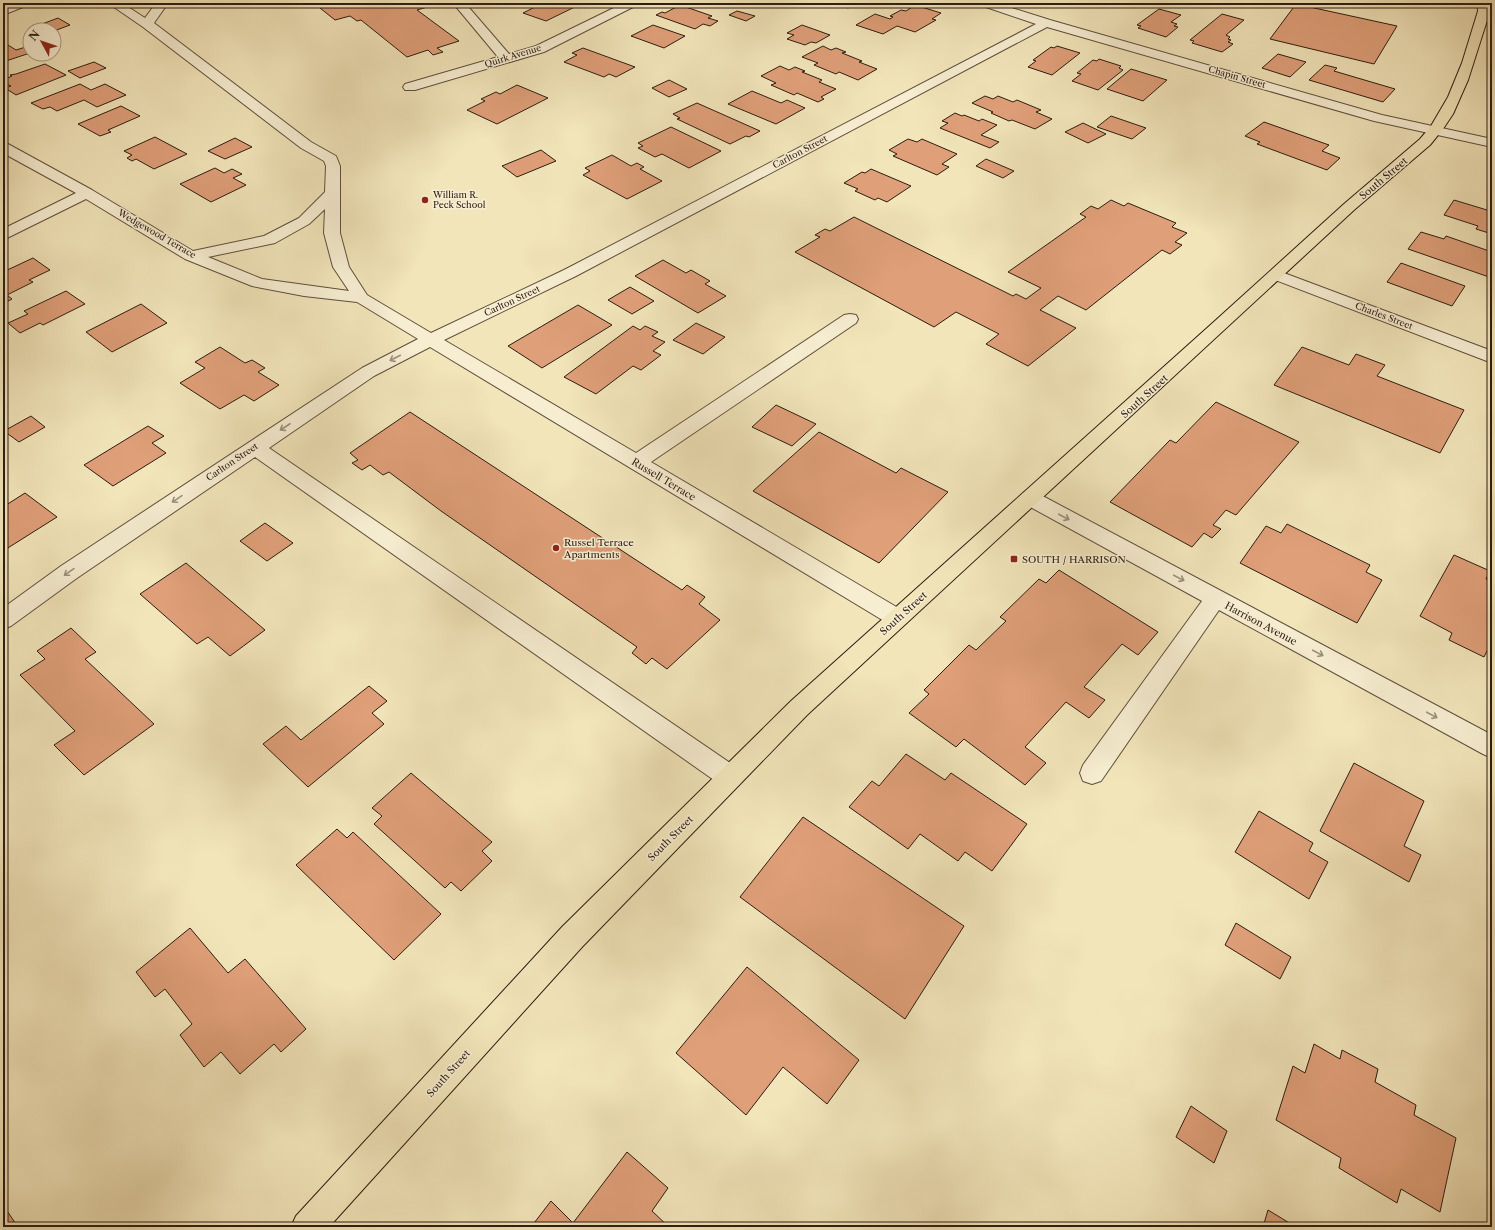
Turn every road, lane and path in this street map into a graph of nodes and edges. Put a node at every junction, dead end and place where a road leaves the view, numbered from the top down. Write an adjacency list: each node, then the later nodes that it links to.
1 (24, 3): 8 (street)
2 (114, 3): 10 (street)
3 (162, 3): 10 (street)
4 (459, 3): 11 (street)
5 (633, 3): 11 (street, Quirk Avenue)
6 (984, 3): 9 (street, Chapin Street)
7 (1483, 3): 13 (main road, South Street)
8 (3, 11)
9 (1046, 23): 13 (street, Chapin Street); 23 (street, Carlton Street)
10 (147, 24): 17 (street)
11 (505, 58): 12 (street, Quirk Avenue)
12 (410, 86)
13 (1436, 131): 14 (street, Chapin Street); 20 (main road, South Street)
14 (1492, 143)
15 (3, 147): 16 (street, Wedgewood Terrace)
16 (87, 193): 18 (street); 19 (street, Wedgewood Terrace)
17 (332, 194): 19 (street); 21 (street)
18 (3, 235)
19 (191, 256): 21 (street, Wedgewood Terrace)
20 (1276, 275): 24 (street, Charles Street); 27 (main road, South Street)
21 (361, 298): 23 (street, Wedgewood Terrace)
22 (850, 319): 26 (street)
23 (430, 340): 25 (street, Carlton Street, one-way to 25); 26 (street, Russell Terrace)
24 (1492, 357)
25 (254, 447): 30 (street, Carlton Street, one-way to 30); 33 (street)
26 (636, 463): 29 (street, Russell Terrace)
27 (1030, 498): 28 (street, Harrison Avenue, one-way to 28); 29 (main road, South Street)
28 (1216, 598): 31 (street, Harrison Avenue, one-way to 31); 32 (street)
29 (898, 618): 33 (main road, South Street)
30 (3, 620)
31 (1492, 747)
32 (1092, 773)
33 (730, 777): 34 (main road, South Street)
34 (307, 1227)

